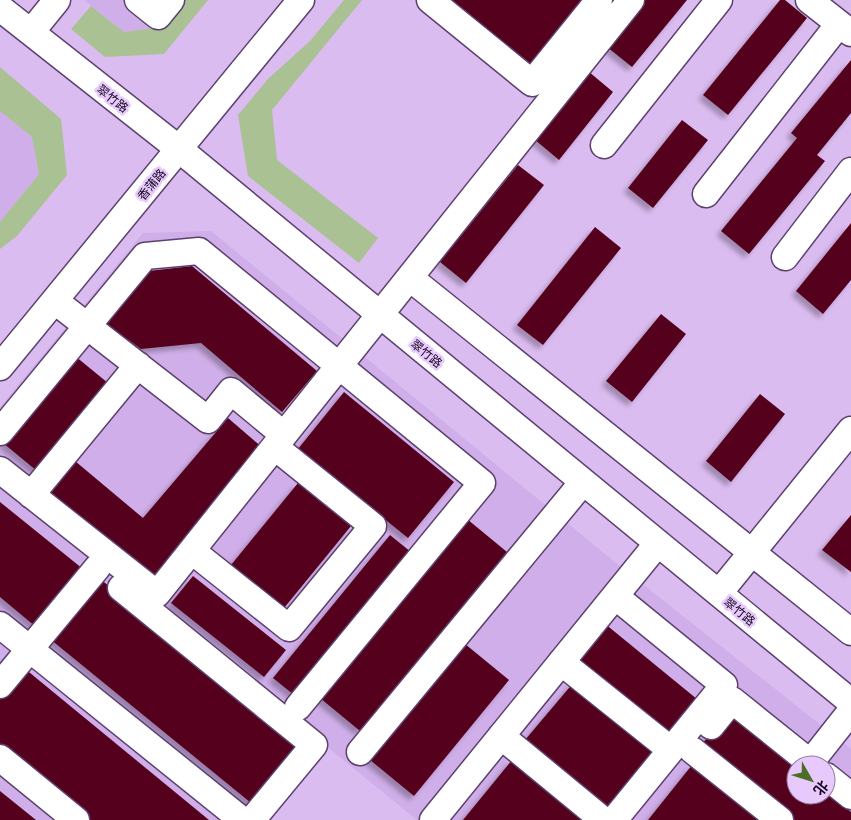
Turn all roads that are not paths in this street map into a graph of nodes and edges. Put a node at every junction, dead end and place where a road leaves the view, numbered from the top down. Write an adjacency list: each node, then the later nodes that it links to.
1 (57, 0): 12 (street)
2 (138, 0): 3 (street)
3 (170, 0)
4 (301, 0): 14 (street, 香蒲路)
5 (430, 0): 6 (street)
6 (599, 0)
7 (631, 0): 18 (street)
8 (719, 0): 13 (street)
9 (809, 0): 11 (street)
10 (0, 8): 12 (street, 翠竹路)
11 (845, 28): 16 (street)
12 (31, 32): 14 (street, 翠竹路)
13 (604, 145)
14 (179, 149): 19 (street, 香蒲路); 20 (street, 翠竹路)
15 (851, 171): 17 (street)
16 (706, 194)
17 (785, 257)
18 (410, 278): 20 (street); 34 (street)
19 (55, 301): 21 (street); 24 (street, 香蒲路)
20 (381, 316): 23 (street); 29 (street, 翠竹路)
21 (88, 326): 22 (street); 23 (street); 26 (street)
22 (138, 365): 27 (street); 31 (street)
23 (340, 366): 27 (street); 44 (street)
24 (0, 367)
25 (851, 430): 34 (street)
26 (0, 432)
27 (280, 441): 33 (street); 33 (street)
28 (0, 470): 31 (street)
29 (583, 482): 32 (street, 翠竹路); 48 (street)
30 (0, 489): 35 (street)
31 (31, 495): 33 (street)
32 (658, 543): 36 (street, 翠竹路); 37 (street)
33 (192, 551)
34 (753, 553): 36 (street); 39 (street)
35 (97, 568): 40 (street); 58 (street)
36 (719, 594): 43 (street, 翠竹路)
37 (615, 596): 41 (street); 47 (street)
38 (0, 625): 40 (street)
39 (851, 632)
40 (30, 649): 42 (street); 57 (street)
41 (561, 662): 46 (street); 47 (street)
42 (0, 685)
43 (851, 702)
44 (298, 707)
45 (851, 711): 50 (street)
46 (501, 736): 59 (street); 60 (street)
47 (681, 750): 49 (street); 61 (street); 62 (street); 63 (street)
48 (360, 752)
49 (800, 755)
50 (824, 755)
51 (0, 758): 56 (street)
52 (0, 780): 55 (street)
53 (836, 784): 54 (street)
54 (851, 796)
55 (49, 820)
56 (76, 820)
57 (242, 820)
58 (252, 820)
59 (433, 820)
60 (603, 820)
61 (614, 820)
62 (635, 820)
63 (780, 820)

